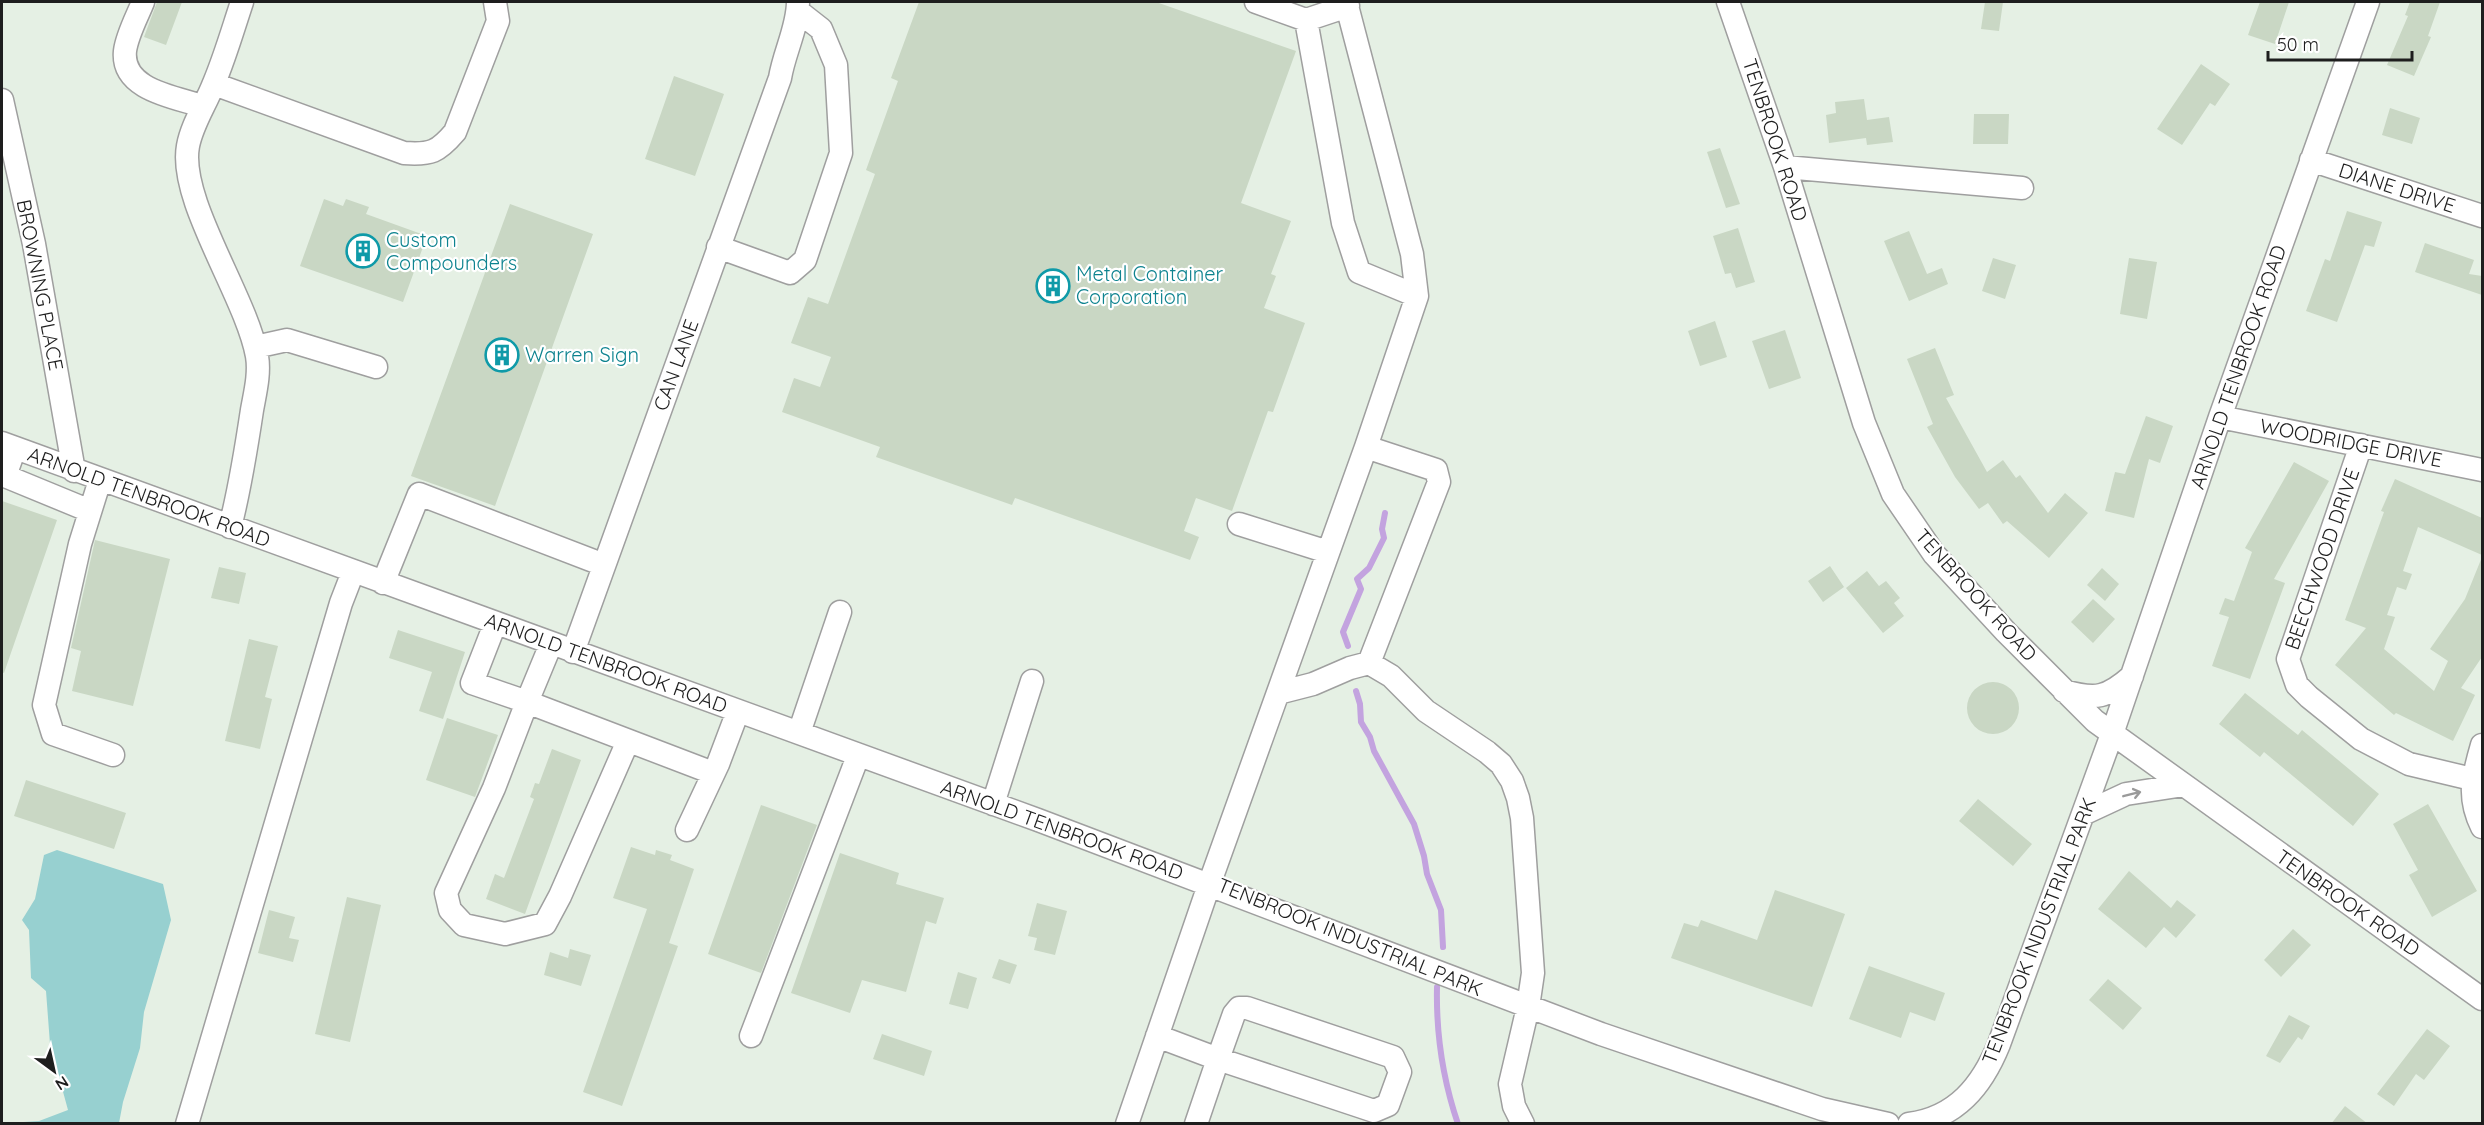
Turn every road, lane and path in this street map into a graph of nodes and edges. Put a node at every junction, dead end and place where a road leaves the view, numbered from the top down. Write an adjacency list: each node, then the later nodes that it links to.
1 (143, 2): 12 (street)
2 (242, 2): 10 (street)
3 (495, 2): 10 (street)
4 (1256, 2): 9 (street)
5 (1728, 2): 14 (street, TENBROOK ROAD)
6 (2368, 2): 13 (street, ARNOLD TENBROOK ROAD)
7 (1347, 4): 9 (street); 18 (street)
8 (798, 6): 17 (street, CAN LANE); 17 (street)
9 (1306, 20): 18 (street)
10 (214, 84): 12 (street)
11 (2, 100): 26 (street, BROWNING PLACE)
12 (202, 106): 19 (street)
13 (2311, 160): 16 (street, DIANE DRIVE); 21 (street, ARNOLD TENBROOK ROAD)
14 (1785, 167): 15 (street); 43 (street, TENBROOK ROAD)
15 (2022, 188)
16 (2482, 216)
17 (718, 247): 33 (street, CAN LANE)
18 (1418, 296): 24 (street, TENBROOK INDUSTRIAL PARK)
19 (255, 347): 20 (street); 31 (street)
20 (376, 367)
21 (2220, 417): 23 (street, WOODRIDGE DRIVE); 41 (street, ARNOLD TENBROOK ROAD)
22 (8, 446): 26 (street, ARNOLD TENBROOK ROAD); 27 (street)
23 (2361, 446): 25 (street, WOODRIDGE DRIVE); 54 (street, BEECHWOOD DRIVE)
24 (1366, 447): 32 (street, TENBROOK INDUSTRIAL PARK); 40 (street)
25 (2482, 470)
26 (74, 471): 28 (street, ARNOLD TENBROOK ROAD)
27 (3, 476): 29 (street)
28 (99, 480): 29 (street); 31 (street, ARNOLD TENBROOK ROAD)
29 (90, 511): 51 (street)
30 (1239, 524): 32 (street)
31 (230, 527): 34 (street, ARNOLD TENBROOK ROAD)
32 (1328, 552): 44 (street, TENBROOK INDUSTRIAL PARK)
33 (604, 565): 35 (street); 39 (street, CAN LANE)
34 (353, 572): 35 (street, ARNOLD TENBROOK ROAD); 66 (street)
35 (382, 583): 37 (street, ARNOLD TENBROOK ROAD)
36 (840, 612): 47 (street)
37 (495, 624): 38 (street, ARNOLD TENBROOK ROAD); 45 (street)
38 (551, 644): 39 (street, ARNOLD TENBROOK ROAD); 45 (street)
39 (573, 652): 46 (street, ARNOLD TENBROOK ROAD)
40 (1369, 663): 44 (street); 62 (street)
41 (2132, 676): 43 (street); 48 (street, ARNOLD TENBROOK ROAD)
42 (1032, 681): 56 (street)
43 (2064, 691): 48 (street, TENBROOK ROAD)
44 (1278, 693): 60 (street, TENBROOK INDUSTRIAL PARK)
45 (527, 702): 49 (street); 49 (street)
46 (738, 711): 47 (street, ARNOLD TENBROOK ROAD); 53 (street)
47 (799, 733): 52 (street, ARNOLD TENBROOK ROAD)
48 (2112, 734): 55 (street, TENBROOK ROAD); 57 (street, TENBROOK INDUSTRIAL PARK)
49 (628, 741): 53 (street)
50 (2482, 745): 54 (street)
51 (113, 754)
52 (858, 756): 56 (street, ARNOLD TENBROOK ROAD); 63 (street)
53 (713, 773): 59 (street)
54 (2472, 779): 58 (street)
55 (2184, 785): 57 (street, one-way to 55); 61 (street, TENBROOK ROAD)
56 (993, 804): 60 (street, ARNOLD TENBROOK ROAD)
57 (2083, 814): 71 (street, TENBROOK INDUSTRIAL PARK)
58 (2482, 827)
59 (687, 830)
60 (1209, 885): 62 (street, TENBROOK INDUSTRIAL PARK); 64 (street)
61 (2482, 999)
62 (1528, 1007): 69 (street); 70 (street, TENBROOK INDUSTRIAL PARK)
63 (750, 1036)
64 (1158, 1036): 65 (street); 67 (street)
65 (1218, 1059): 65 (street); 68 (street)
66 (187, 1124)
67 (1127, 1124)
68 (1196, 1124)
69 (1523, 1124)
70 (1888, 1124)
71 (1909, 1124)

